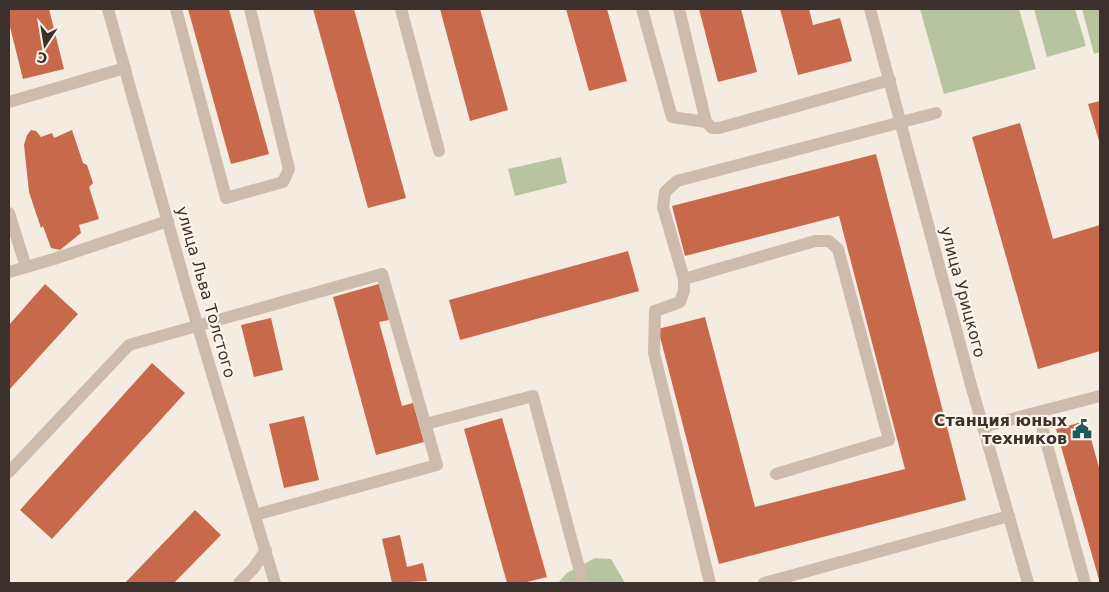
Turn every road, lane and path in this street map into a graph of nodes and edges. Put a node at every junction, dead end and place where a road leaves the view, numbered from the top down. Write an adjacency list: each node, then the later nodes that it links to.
1 (108, 9): 8 (street, улица Льва Толстого)
2 (176, 9): 3 (street)
3 (250, 9)
4 (401, 9): 14 (street)
5 (642, 9): 13 (street)
6 (679, 9): 13 (street)
7 (870, 9): 9 (street, улица Урицкого)
8 (124, 68): 10 (street); 16 (street, улица Льва Толстого)
9 (890, 80): 12 (street, улица Урицкого); 13 (street)
10 (9, 102)
11 (936, 113): 12 (street)
12 (900, 121): 19 (street); 24 (street, улица Урицкого)
13 (706, 122)
14 (438, 151)
15 (9, 213): 17 (street)
16 (168, 221): 17 (street); 20 (street, улица Льва Толстого)
17 (26, 267): 18 (street)
18 (9, 272)
19 (684, 279): 26 (street); 33 (street)
20 (198, 326): 23 (street); 25 (street); 27 (street, улица Льва Толстого)
21 (1100, 396): 22 (street)
22 (1038, 412): 24 (street); 36 (street)
23 (426, 424): 27 (street); 32 (street)
24 (983, 427): 28 (street, улица Урицкого)
25 (9, 472)
26 (776, 474)
27 (255, 515): 29 (street, улица Льва Толстого)
28 (1009, 516): 34 (street); 35 (street, улица Урицкого)
29 (266, 550): 30 (street); 31 (street, улица Льва Толстого)
30 (240, 583)
31 (275, 583)
32 (583, 583)
33 (710, 583)
34 (764, 583)
35 (1028, 583)
36 (1085, 583)

